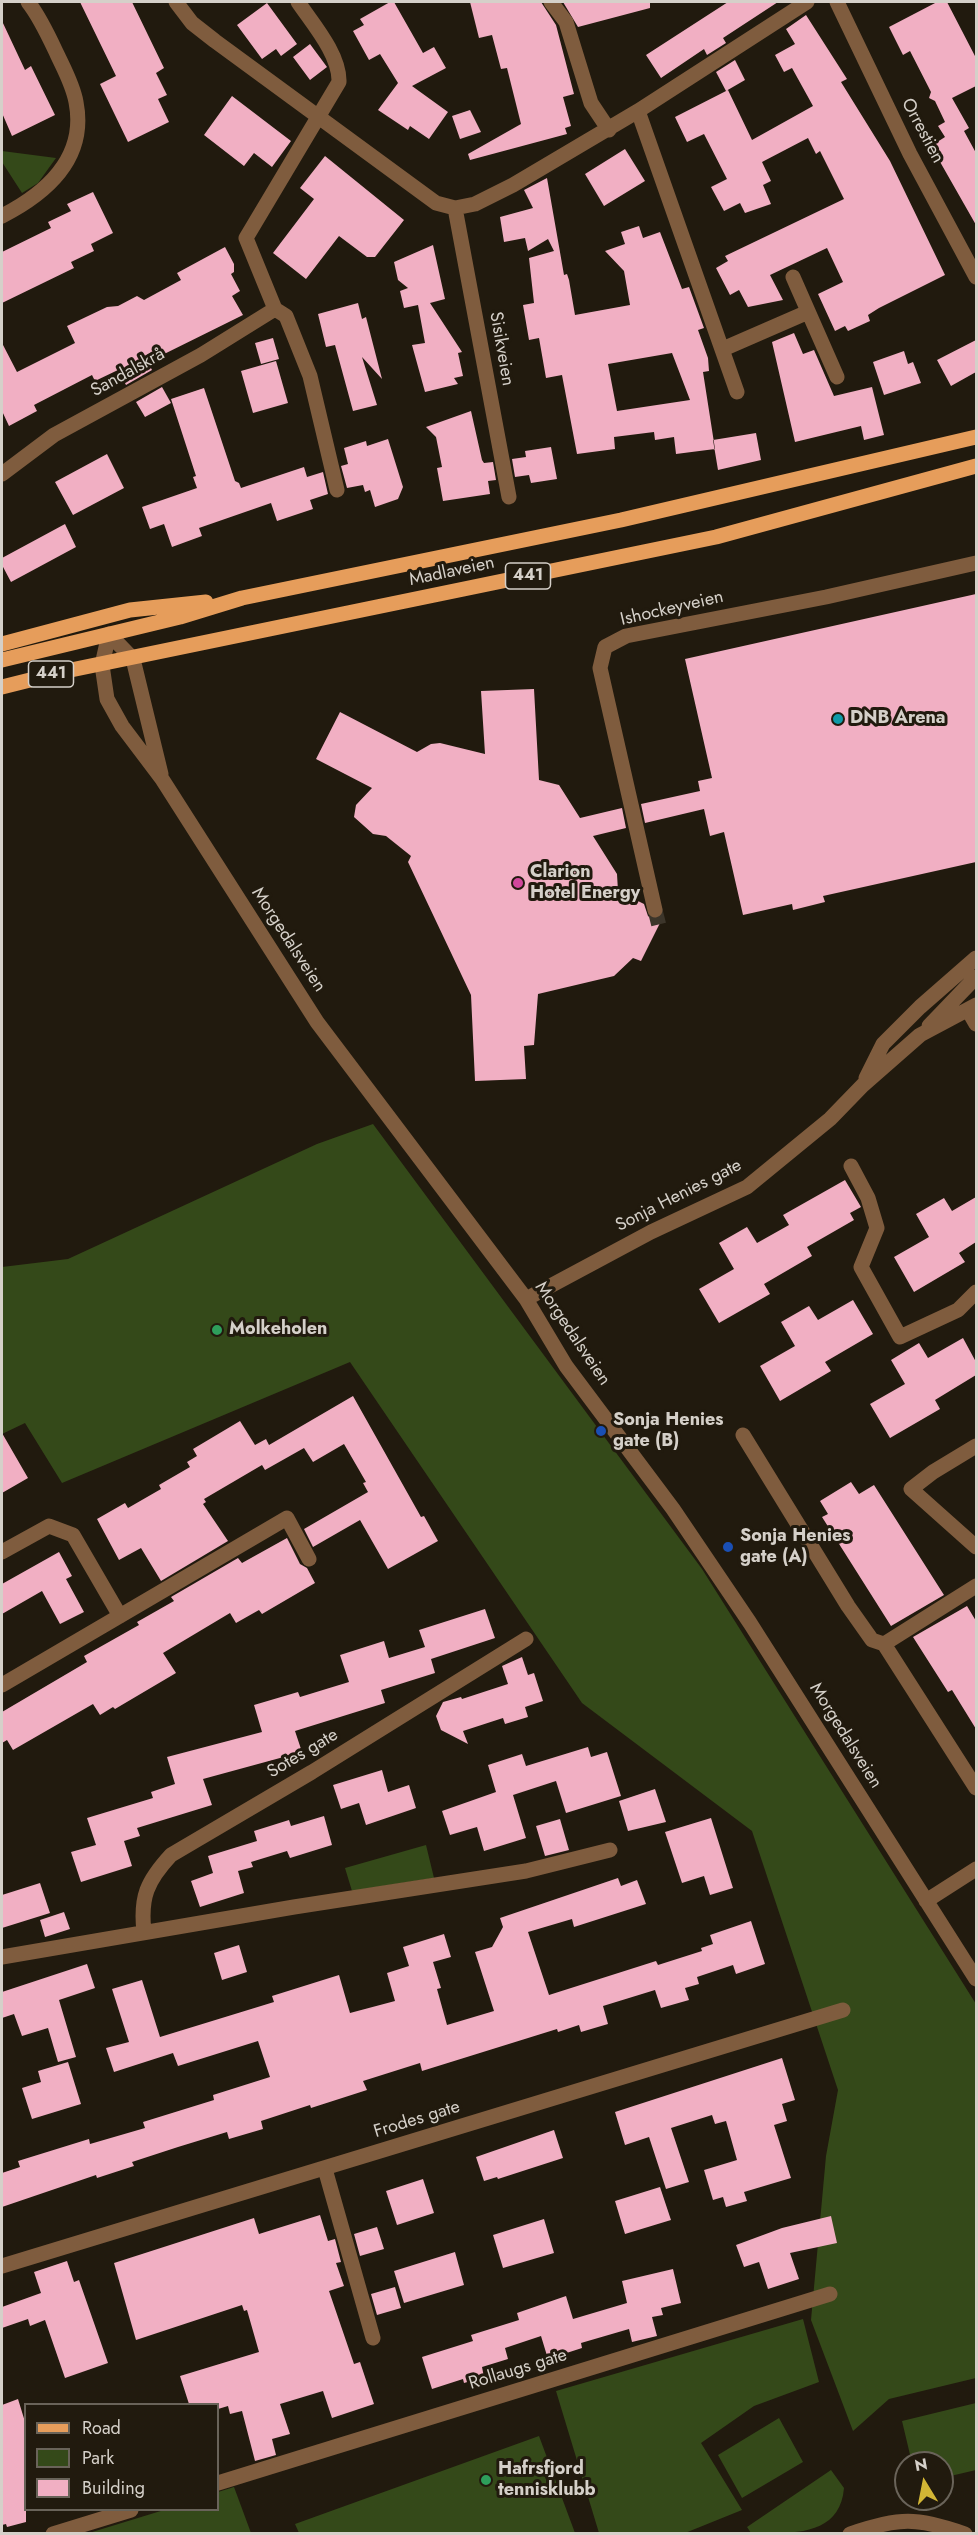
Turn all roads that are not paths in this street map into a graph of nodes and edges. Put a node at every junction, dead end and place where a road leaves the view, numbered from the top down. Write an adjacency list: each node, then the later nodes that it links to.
1 (28, 2): 11 (street)
2 (176, 2): 8 (street)
3 (298, 2): 8 (street)
4 (551, 2): 9 (street)
5 (807, 2): 7 (street)
6 (837, 2): 13 (street, Orrestien)
7 (638, 111): 9 (street); 16 (street)
8 (318, 118): 10 (street); 14 (street)
9 (609, 130): 10 (street)
10 (455, 208): 23 (street, Sisikveien)
11 (2, 216)
12 (793, 277): 15 (street)
13 (976, 277)
14 (275, 309): 21 (street, Sandalskrå); 22 (street)
15 (808, 312): 16 (street); 17 (street)
16 (723, 349): 18 (street)
17 (837, 377)
18 (737, 392)
19 (976, 437): 25 (main road, Madlaveien / 441)
20 (976, 466): 28 (main road, Madlaveien / 441)
21 (3, 481)
22 (338, 490)
23 (508, 497)
24 (976, 563): 33 (street, Ishockeyveien)
25 (242, 598): 26 (main road, Madlaveien / 441); 27 (main road, Madlaveien / 441)
26 (109, 634): 28 (street); 29 (main road, Madlaveien / 441); 30 (street, Morgedalsveien)
27 (2, 644)
28 (133, 659): 30 (main road, Madlaveien / 441); 32 (street, Morgedalsveien)
29 (2, 660)
30 (102, 665): 31 (main road, Madlaveien / 441); 32 (street, Morgedalsveien)
31 (2, 687)
32 (162, 780): 42 (street, Morgedalsveien)
33 (655, 910)
34 (976, 958): 39 (street, Sonja Henies gate)
35 (976, 977): 38 (street)
36 (972, 1008): 37 (street); 38 (street, Sonja Henies gate)
37 (976, 1024)
38 (920, 1035): 39 (street, Sonja Henies gate)
39 (863, 1085): 42 (street, Sonja Henies gate)
40 (851, 1166): 41 (street)
41 (976, 1292)
42 (526, 1299): 56 (street, Morgedalsveien)
43 (743, 1435): 51 (street)
44 (976, 1446): 45 (street)
45 (976, 1547)
46 (2, 1552): 49 (street)
47 (309, 1559): 49 (street)
48 (976, 1586): 51 (street)
49 (120, 1616): 52 (street)
50 (526, 1639): 57 (street, Sotes gate)
51 (884, 1644): 53 (street)
52 (2, 1685)
53 (976, 1788)
54 (610, 1850): 57 (street)
55 (976, 1869): 56 (street)
56 (926, 1901): 59 (street, Morgedalsveien)
57 (144, 1932): 58 (street)
58 (2, 1957)
59 (976, 1979)
60 (843, 2010): 61 (street, Frodes gate)
61 (325, 2169): 62 (street, Frodes gate); 64 (street)
62 (2, 2266)
63 (830, 2294): 65 (street, Rollaugs gate)
64 (373, 2338)
65 (219, 2483)
66 (128, 2511): 67 (street)
67 (53, 2534)
68 (850, 2534): 69 (street)
69 (965, 2534)

